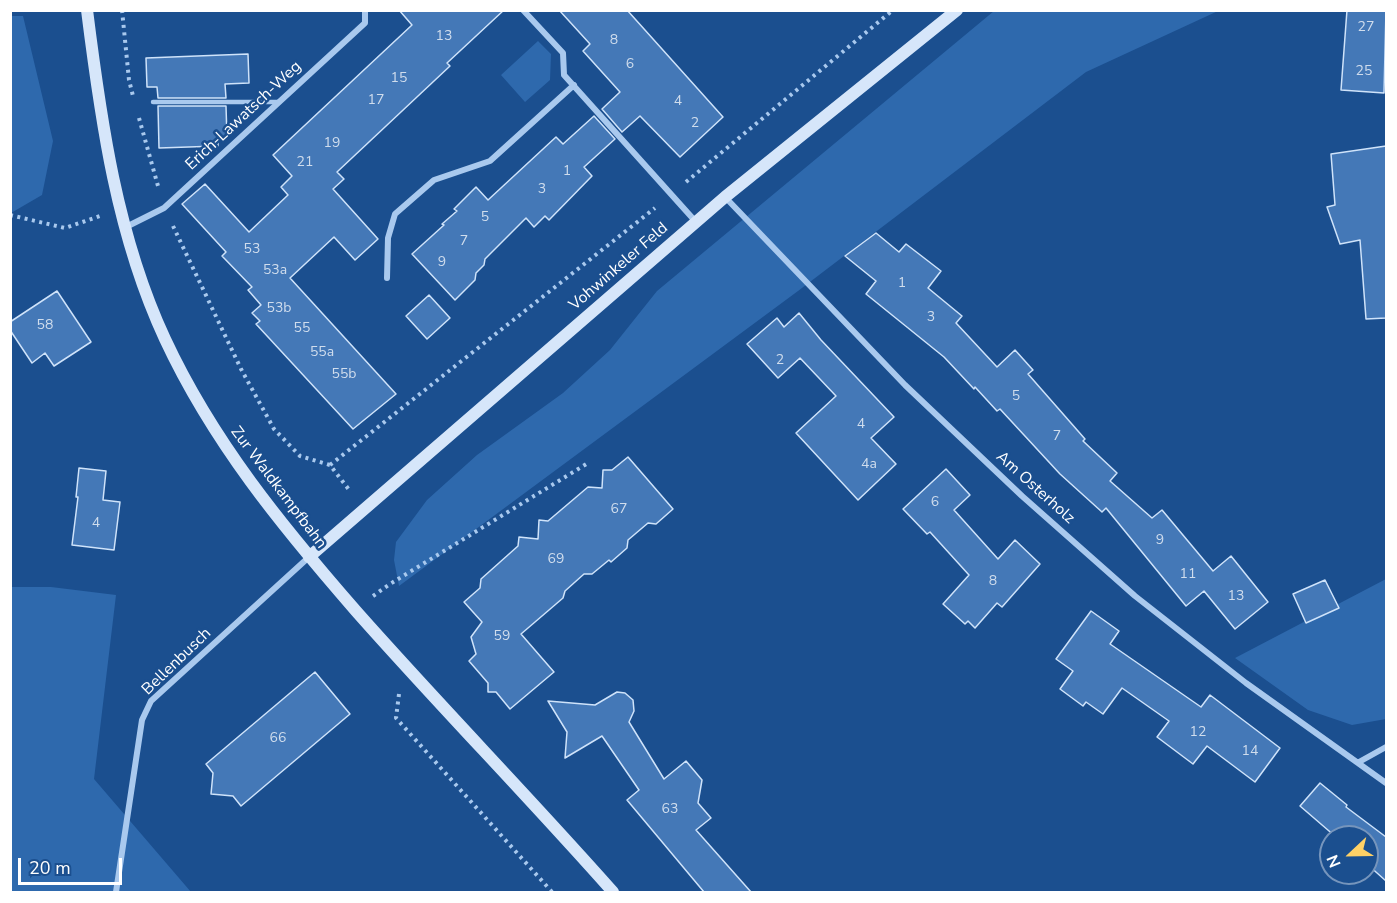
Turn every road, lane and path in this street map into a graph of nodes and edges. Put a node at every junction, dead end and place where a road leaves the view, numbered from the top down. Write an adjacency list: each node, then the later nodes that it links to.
1 (87, 10): 14 (main road, Zur Waldkampfbahn)
2 (122, 10): 8 (path)
3 (365, 10): 10 (street, Erich-Lawatsch-Weg)
4 (523, 10): 7 (street)
5 (893, 10): 12 (path)
6 (957, 10): 13 (main road, Vohwinkeler Feld)
7 (574, 85): 12 (street); 19 (street)
8 (135, 102)
9 (153, 102): 10 (lane)
10 (280, 102): 15 (street, Erich-Lawatsch-Weg)
11 (138, 112): 15 (path)
12 (671, 195): 17 (street); 21 (path)
13 (725, 197): 17 (main road, Vohwinkeler Feld); 27 (street, Am Osterholz)
14 (120, 208): 16 (path); 18 (main road, Zur Waldkampfbahn)
15 (164, 208): 18 (street, Erich-Lawatsch-Weg); 21 (path)
16 (10, 215)
17 (696, 222): 22 (main road, Vohwinkeler Feld)
18 (126, 227): 23 (main road, Zur Waldkampfbahn)
19 (387, 278)
20 (588, 463): 24 (path)
21 (330, 465): 22 (path)
22 (365, 509): 23 (main road, Vohwinkeler Feld)
23 (309, 557): 24 (main road, Zur Waldkampfbahn); 29 (street, Bellenbusch)
24 (355, 609): 25 (main road, Zur Waldkampfbahn)
25 (402, 664): 30 (path); 31 (main road, Zur Waldkampfbahn)
26 (1386, 747): 27 (street)
27 (1359, 762): 28 (street, Am Osterholz)
28 (1386, 783)
29 (116, 892)
30 (552, 892)
31 (613, 892)

